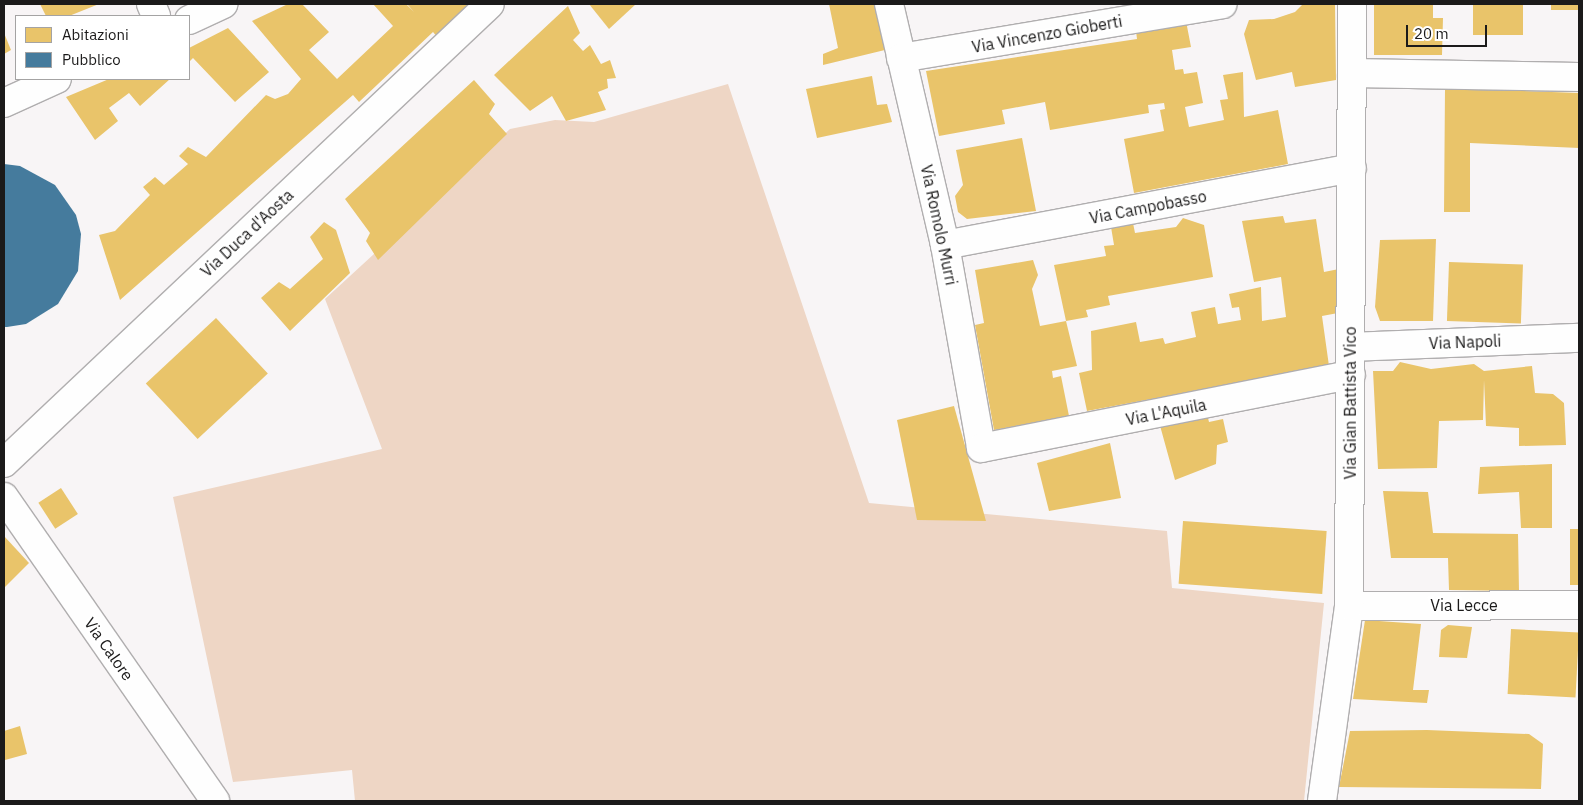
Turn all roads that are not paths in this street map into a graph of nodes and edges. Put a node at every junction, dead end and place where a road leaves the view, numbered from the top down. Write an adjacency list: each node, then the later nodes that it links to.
1 (223, 4): 6 (street)
2 (490, 4): 18 (street, Via Duca d'Aosta)
3 (889, 4): 7 (street, Via Romolo Murri)
4 (1223, 4): 7 (street, Via Vincenzo Gioberti)
5 (1352, 4): 8 (street, Via Gian Battista Vico)
6 (190, 20)
7 (901, 58): 13 (street, Via Romolo Murri)
8 (1352, 73): 9 (street); 12 (street, Via Gian Battista Vico)
9 (1579, 77)
10 (55, 80): 11 (street)
11 (4, 103)
12 (1352, 168): 13 (street, Via Campobasso); 15 (street, Via Gian Battista Vico)
13 (945, 245): 17 (street, Via Romolo Murri)
14 (1579, 338): 15 (street, Via Napoli)
15 (1351, 347): 16 (street, Via Gian Battista Vico)
16 (1351, 375): 17 (street, Via L'Aquila); 21 (street, Via Gian Battista Vico)
17 (981, 448)
18 (4, 463)
19 (4, 497): 22 (street, Via Calore)
20 (1579, 605): 21 (street, Via Lecce)
21 (1349, 606): 23 (street, Via Gian Battista Vico)
22 (215, 801)
23 (1322, 801)

